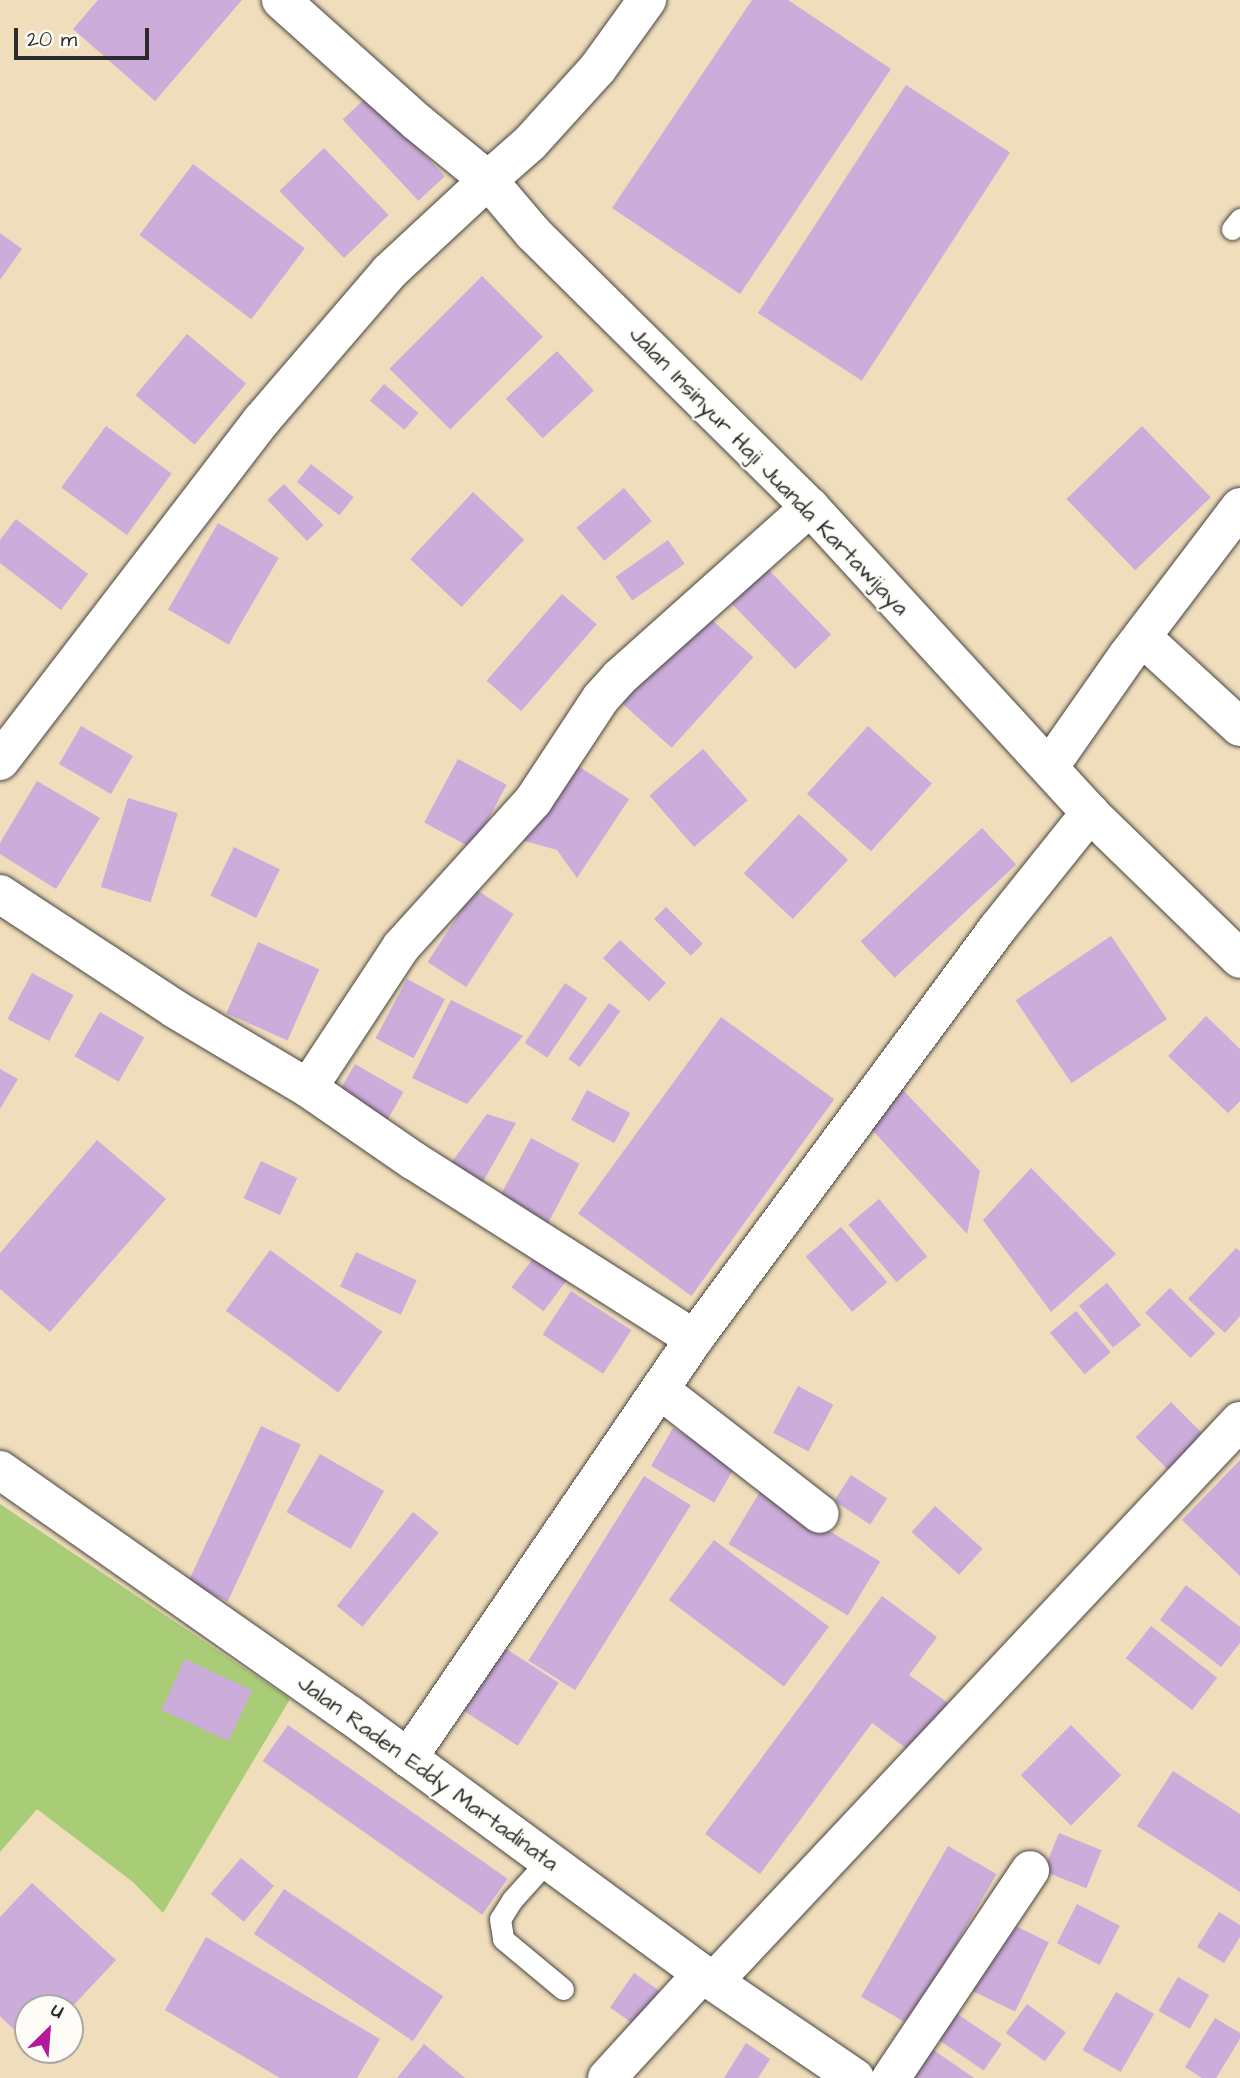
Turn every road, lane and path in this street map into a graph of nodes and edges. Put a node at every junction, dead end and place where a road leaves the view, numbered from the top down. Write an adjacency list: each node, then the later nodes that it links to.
1 (281, 0): 3 (street, Jalan Insinyur Haji Juanda Kartawijaya)
2 (647, 0): 3 (street)
3 (488, 180): 5 (street, Jalan Insinyur Haji Juanda Kartawijaya); 8 (street)
4 (1240, 507): 6 (street)
5 (810, 508): 9 (street, Jalan Insinyur Haji Juanda Kartawijaya); 13 (street)
6 (1135, 646): 7 (street); 9 (street)
7 (1240, 727)
8 (0, 761)
9 (1051, 766): 10 (street, Jalan Insinyur Haji Juanda Kartawijaya)
10 (1090, 813): 12 (street, Jalan Insinyur Haji Juanda Kartawijaya); 14 (street)
11 (0, 894): 13 (street)
12 (1240, 960)
13 (308, 1088): 14 (street)
14 (694, 1339): 15 (street)
15 (660, 1390): 18 (street); 19 (street)
16 (1240, 1421): 22 (street)
17 (0, 1470): 19 (street, Jalan Raden Eddy Martadinata)
18 (820, 1514)
19 (408, 1758): 20 (street, Jalan Raden Eddy Martadinata)
20 (548, 1860): 22 (street, Jalan Raden Eddy Martadinata); 23 (lane)
21 (1031, 1870): 26 (street)
22 (709, 1977): 24 (street); 25 (street, Jalan Raden Eddy Martadinata)
23 (563, 1989)
24 (607, 2078)
25 (855, 2078)
26 (891, 2078)

